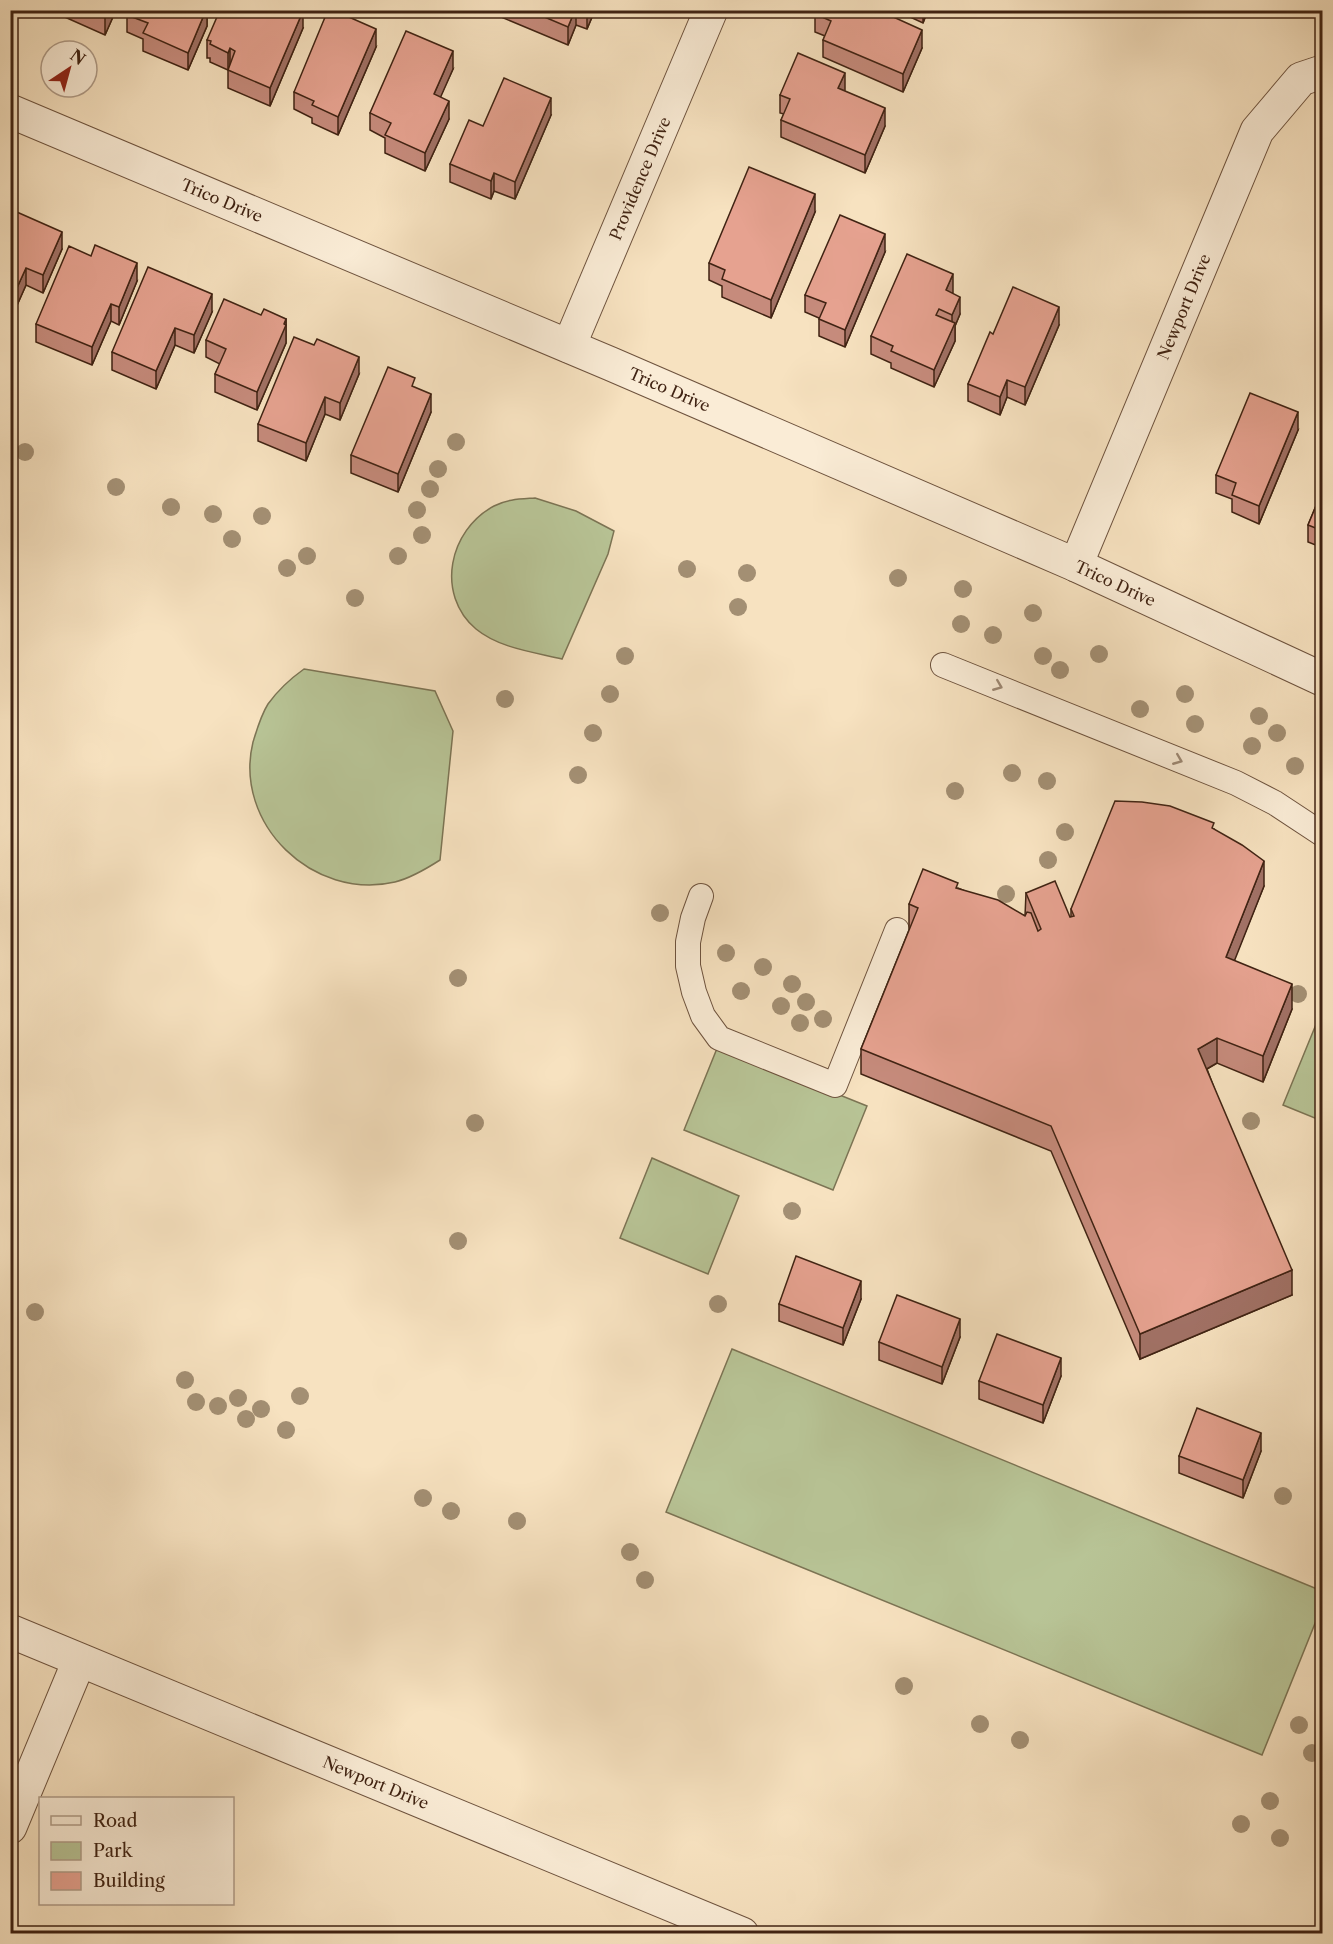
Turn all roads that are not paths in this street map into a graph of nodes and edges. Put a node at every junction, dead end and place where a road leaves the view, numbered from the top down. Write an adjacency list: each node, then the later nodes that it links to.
1 (711, 10): 4 (street, Providence Drive)
2 (1323, 72): 5 (street, Newport Drive)
3 (10, 111): 4 (street, Trico Drive)
4 (569, 346): 5 (street, Trico Drive)
5 (1076, 565): 7 (street, Trico Drive)
6 (944, 664): 8 (lane, one-way to 8)
7 (1323, 679)
8 (1323, 834)
9 (701, 896): 10 (lane)
10 (897, 930)
11 (10, 1631): 12 (street, Newport Drive)
12 (79, 1661): 13 (street); 14 (street, Newport Drive)
13 (10, 1827)
14 (742, 1934)

